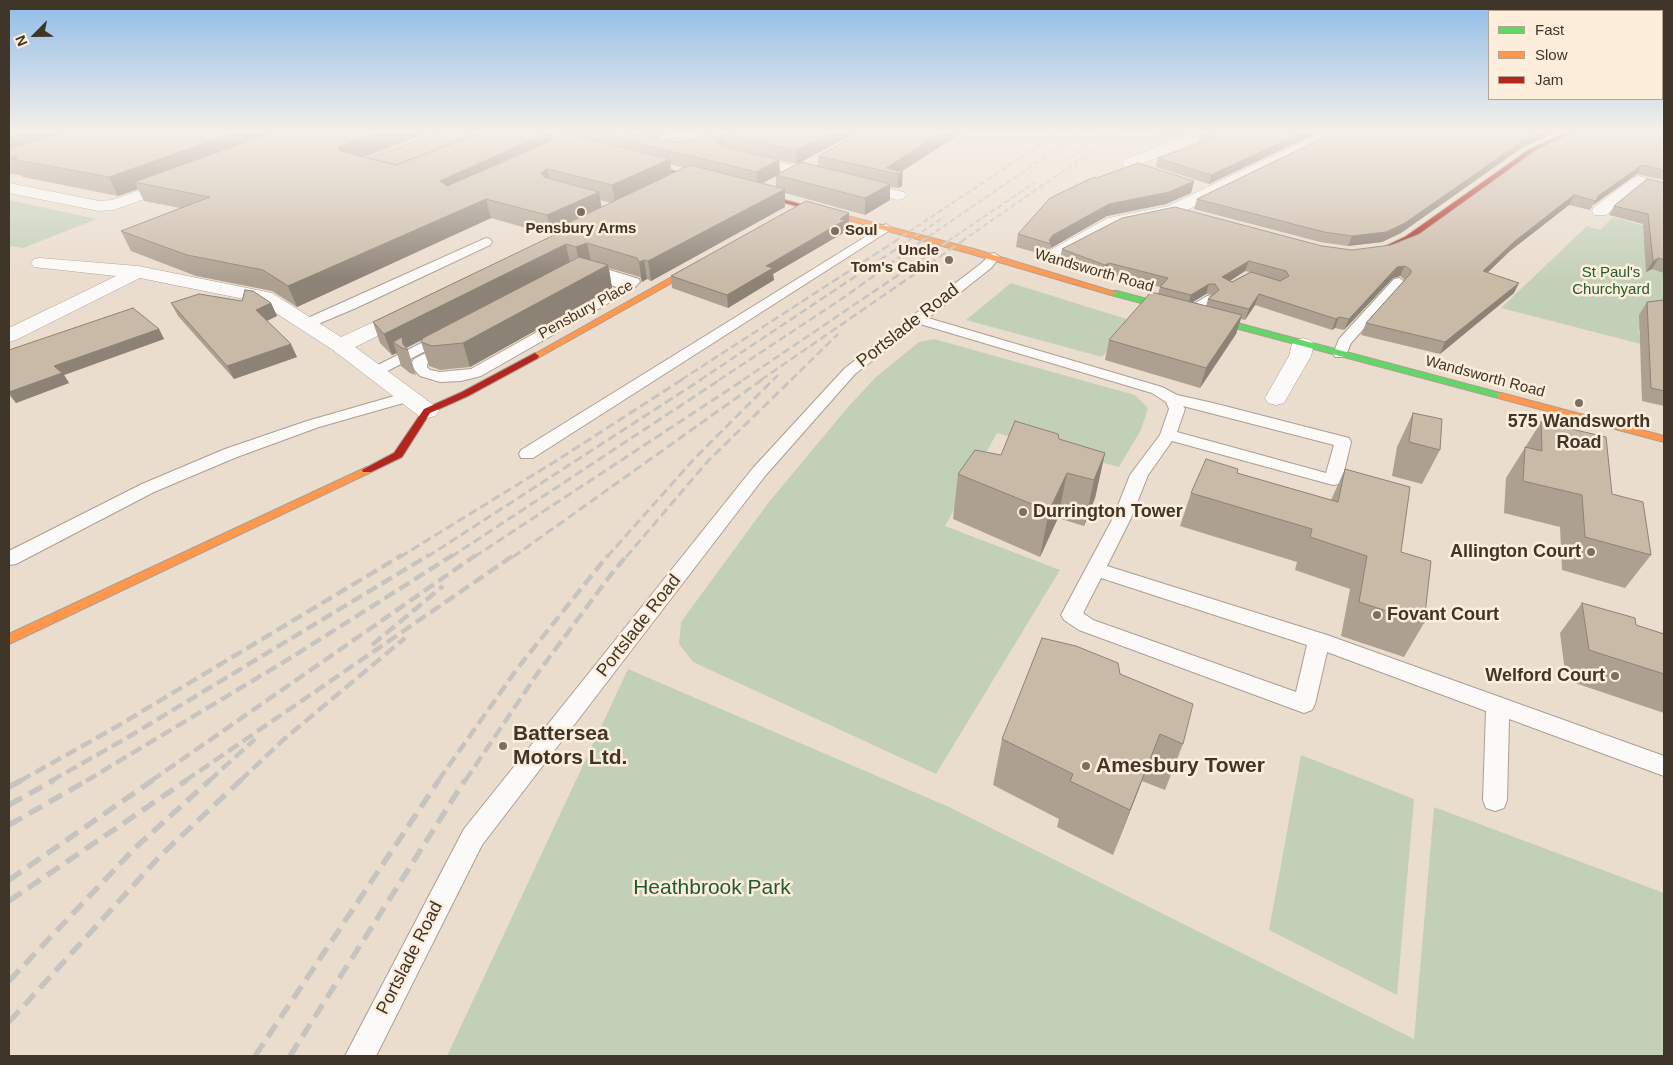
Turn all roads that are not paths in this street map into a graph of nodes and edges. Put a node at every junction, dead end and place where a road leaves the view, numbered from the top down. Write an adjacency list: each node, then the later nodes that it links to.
1 (179, 181): 11 (street)
2 (680, 181): 9 (street)
3 (713, 181): 13 (street, Wandsworth Road)
4 (782, 181): 13 (street)
5 (843, 181): 14 (street)
6 (1173, 181): 12 (street)
7 (1234, 181): 12 (street)
8 (1489, 181): 23 (street)
9 (670, 186)
10 (1664, 187): 17 (street)
11 (9, 188)
12 (1211, 192): 16 (street)
13 (759, 193): 15 (street, Wandsworth Road)
14 (898, 195)
15 (804, 205): 18 (street); 20 (street, Wandsworth Road)
16 (1173, 210): 19 (street); 22 (street)
17 (1600, 211)
18 (787, 215)
19 (1194, 216)
20 (886, 228): 24 (street, Wandsworth Road); 46 (lane)
21 (486, 242): 34 (lane)
22 (1058, 253)
23 (1361, 253)
24 (994, 257): 32 (street, Wandsworth Road); 33 (lane, Portslade Road)
25 (712, 258): 43 (street, Pensbury Place)
26 (40, 263): 27 (street)
27 (138, 272): 34 (street); 35 (street)
28 (634, 282): 39 (lane)
29 (1399, 282): 38 (lane)
30 (1207, 300): 32 (lane)
31 (425, 305): 37 (street)
32 (1186, 313): 36 (street, Wandsworth Road)
33 (918, 319): 42 (lane); 54 (lane, Portslade Road)
34 (306, 324): 37 (street)
35 (9, 336)
36 (1303, 344): 38 (street, Wandsworth Road); 41 (street)
37 (340, 346): 39 (street)
38 (1340, 354): 45 (street, Wandsworth Road)
39 (374, 372): 40 (street)
40 (408, 397): 43 (street); 47 (lane)
41 (1276, 398)
42 (1172, 399): 44 (lane); 44 (lane)
43 (427, 412): 49 (street)
44 (1168, 435): 48 (lane)
45 (1664, 439)
46 (527, 454)
47 (9, 559)
48 (1096, 569): 50 (lane); 50 (lane)
49 (9, 639)
50 (1319, 641): 51 (lane)
51 (1498, 708): 52 (lane); 53 (lane)
52 (1664, 766)
53 (1495, 800)
54 (360, 1056)

